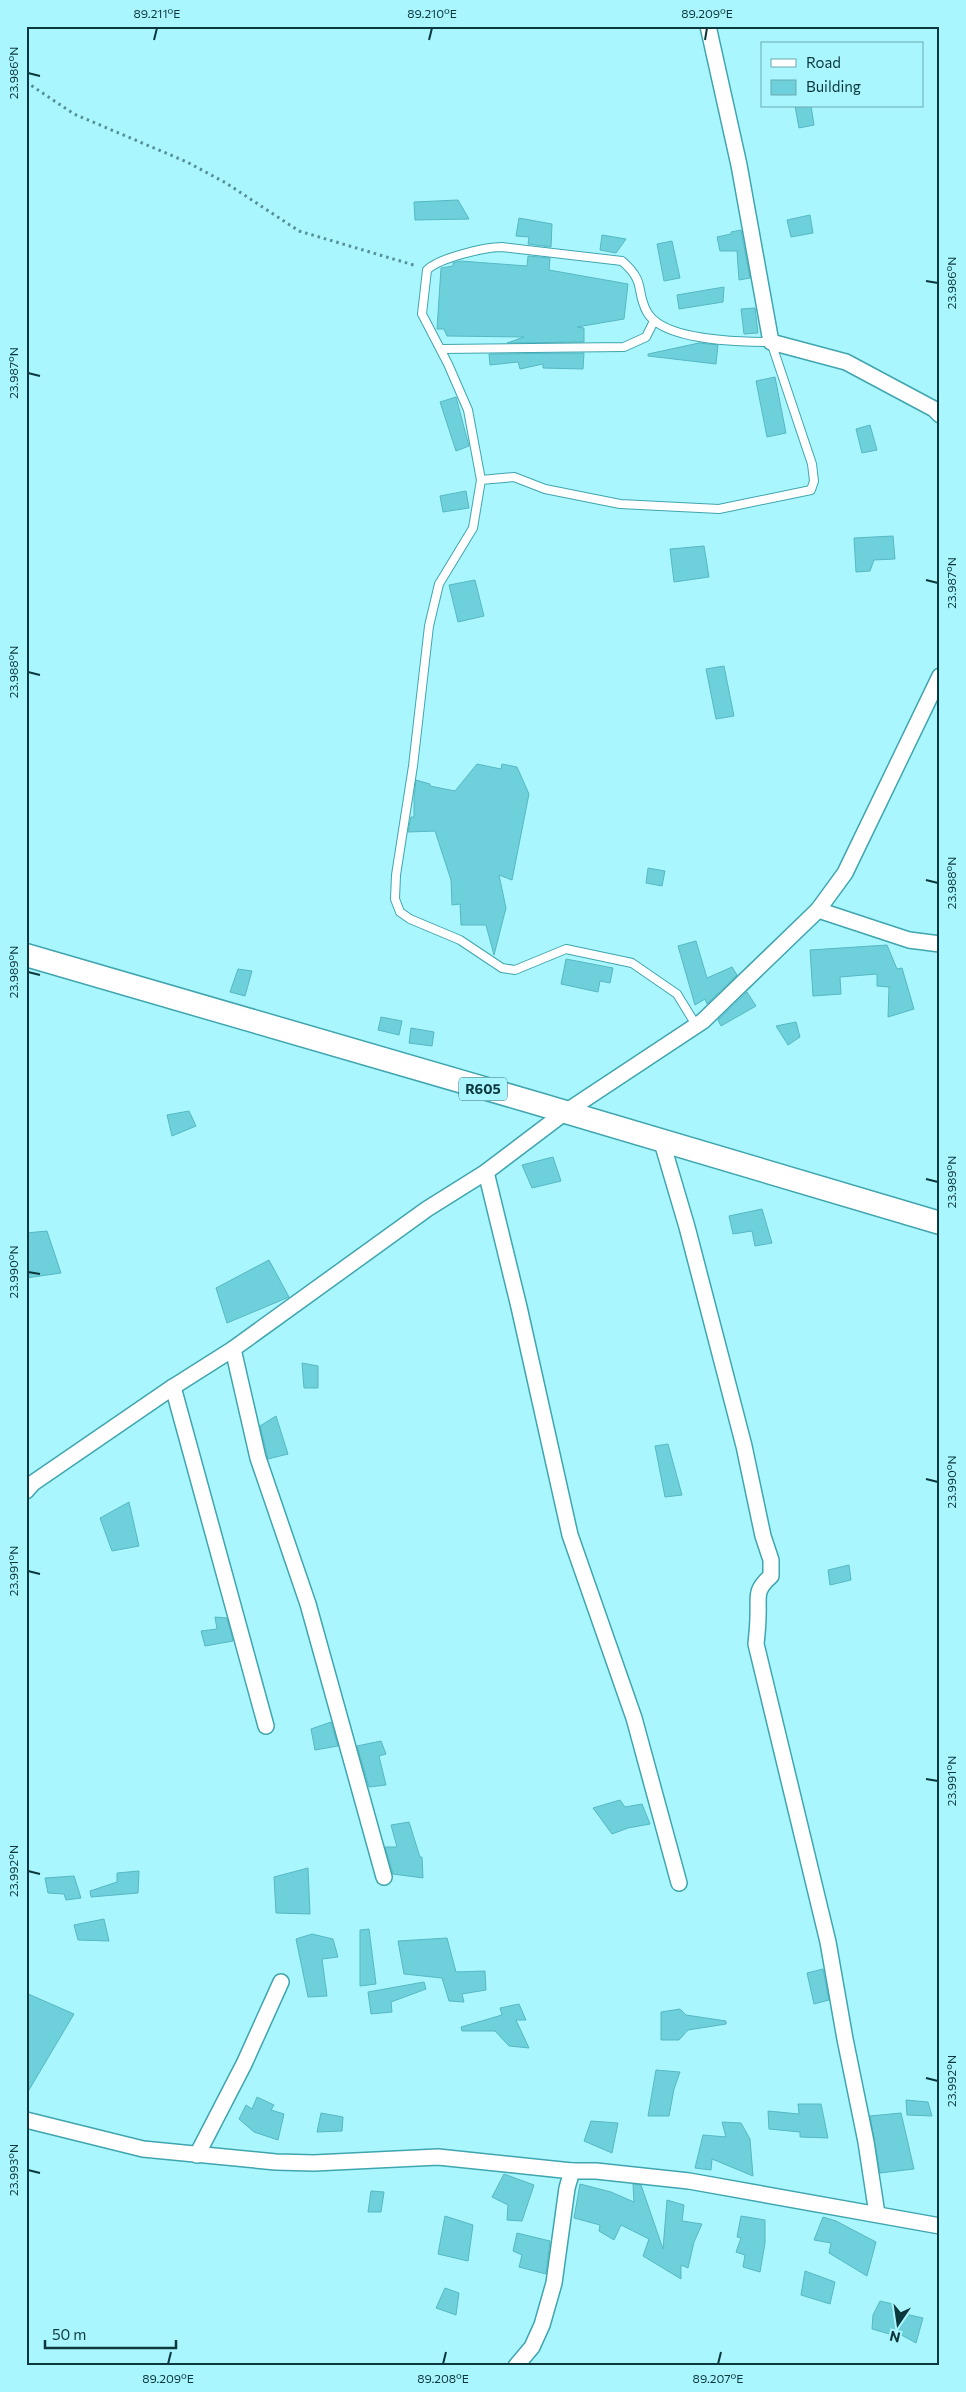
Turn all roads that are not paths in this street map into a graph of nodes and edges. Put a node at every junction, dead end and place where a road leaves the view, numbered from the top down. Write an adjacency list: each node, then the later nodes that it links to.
1 (708, 26): 3 (street)
2 (654, 320): 3 (lane); 4 (lane); 4 (lane)
3 (771, 342): 5 (street); 6 (lane)
4 (440, 349): 6 (lane)
5 (940, 415)
6 (481, 480): 11 (lane)
7 (940, 676): 8 (street)
8 (818, 910): 9 (street); 11 (street)
9 (940, 944)
10 (26, 955): 12 (main road, R605)
11 (696, 1025): 12 (street)
12 (564, 1113): 13 (main road, R605); 14 (street)
13 (661, 1139): 15 (main road, R605); 26 (street)
14 (486, 1172): 16 (street); 21 (street)
15 (940, 1223)
16 (233, 1349): 17 (street); 20 (street)
17 (173, 1387): 18 (street); 19 (street)
18 (26, 1491)
19 (266, 1726)
20 (384, 1877)
21 (679, 1883)
22 (281, 1982): 24 (street)
23 (26, 2120): 24 (street)
24 (197, 2155): 25 (street)
25 (572, 2172): 26 (street); 28 (street)
26 (877, 2214): 27 (street)
27 (940, 2226)
28 (516, 2366)

